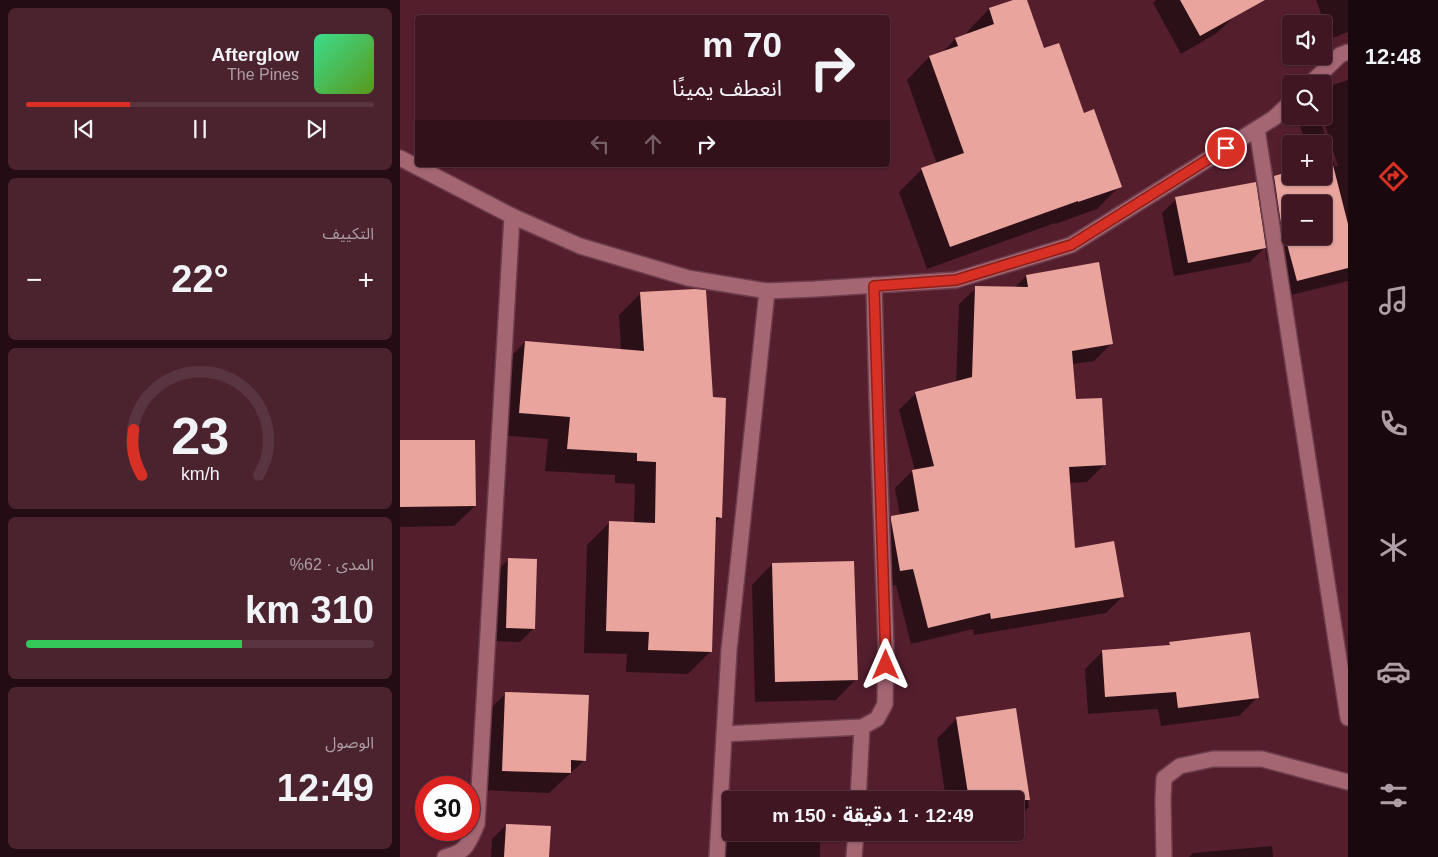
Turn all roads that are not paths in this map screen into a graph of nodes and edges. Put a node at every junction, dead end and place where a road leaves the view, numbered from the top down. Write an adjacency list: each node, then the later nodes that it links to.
1 (1348, 52): 2 (street)
2 (1319, 75)
3 (1282, 110): 4 (street)
4 (1257, 129): 9 (street); 11 (street)
5 (400, 158): 6 (street)
6 (415, 166)
7 (417, 167): 8 (street)
8 (512, 216): 10 (street); 17 (street)
9 (874, 286): 10 (street); 12 (street)
10 (767, 291): 13 (street)
11 (1348, 718)
12 (862, 727): 13 (street); 15 (street)
13 (724, 734): 18 (street)
14 (1348, 782): 20 (street)
15 (858, 791)
16 (855, 841): 19 (street)
17 (445, 857)
18 (718, 857)
19 (854, 857)
20 (1164, 857)

